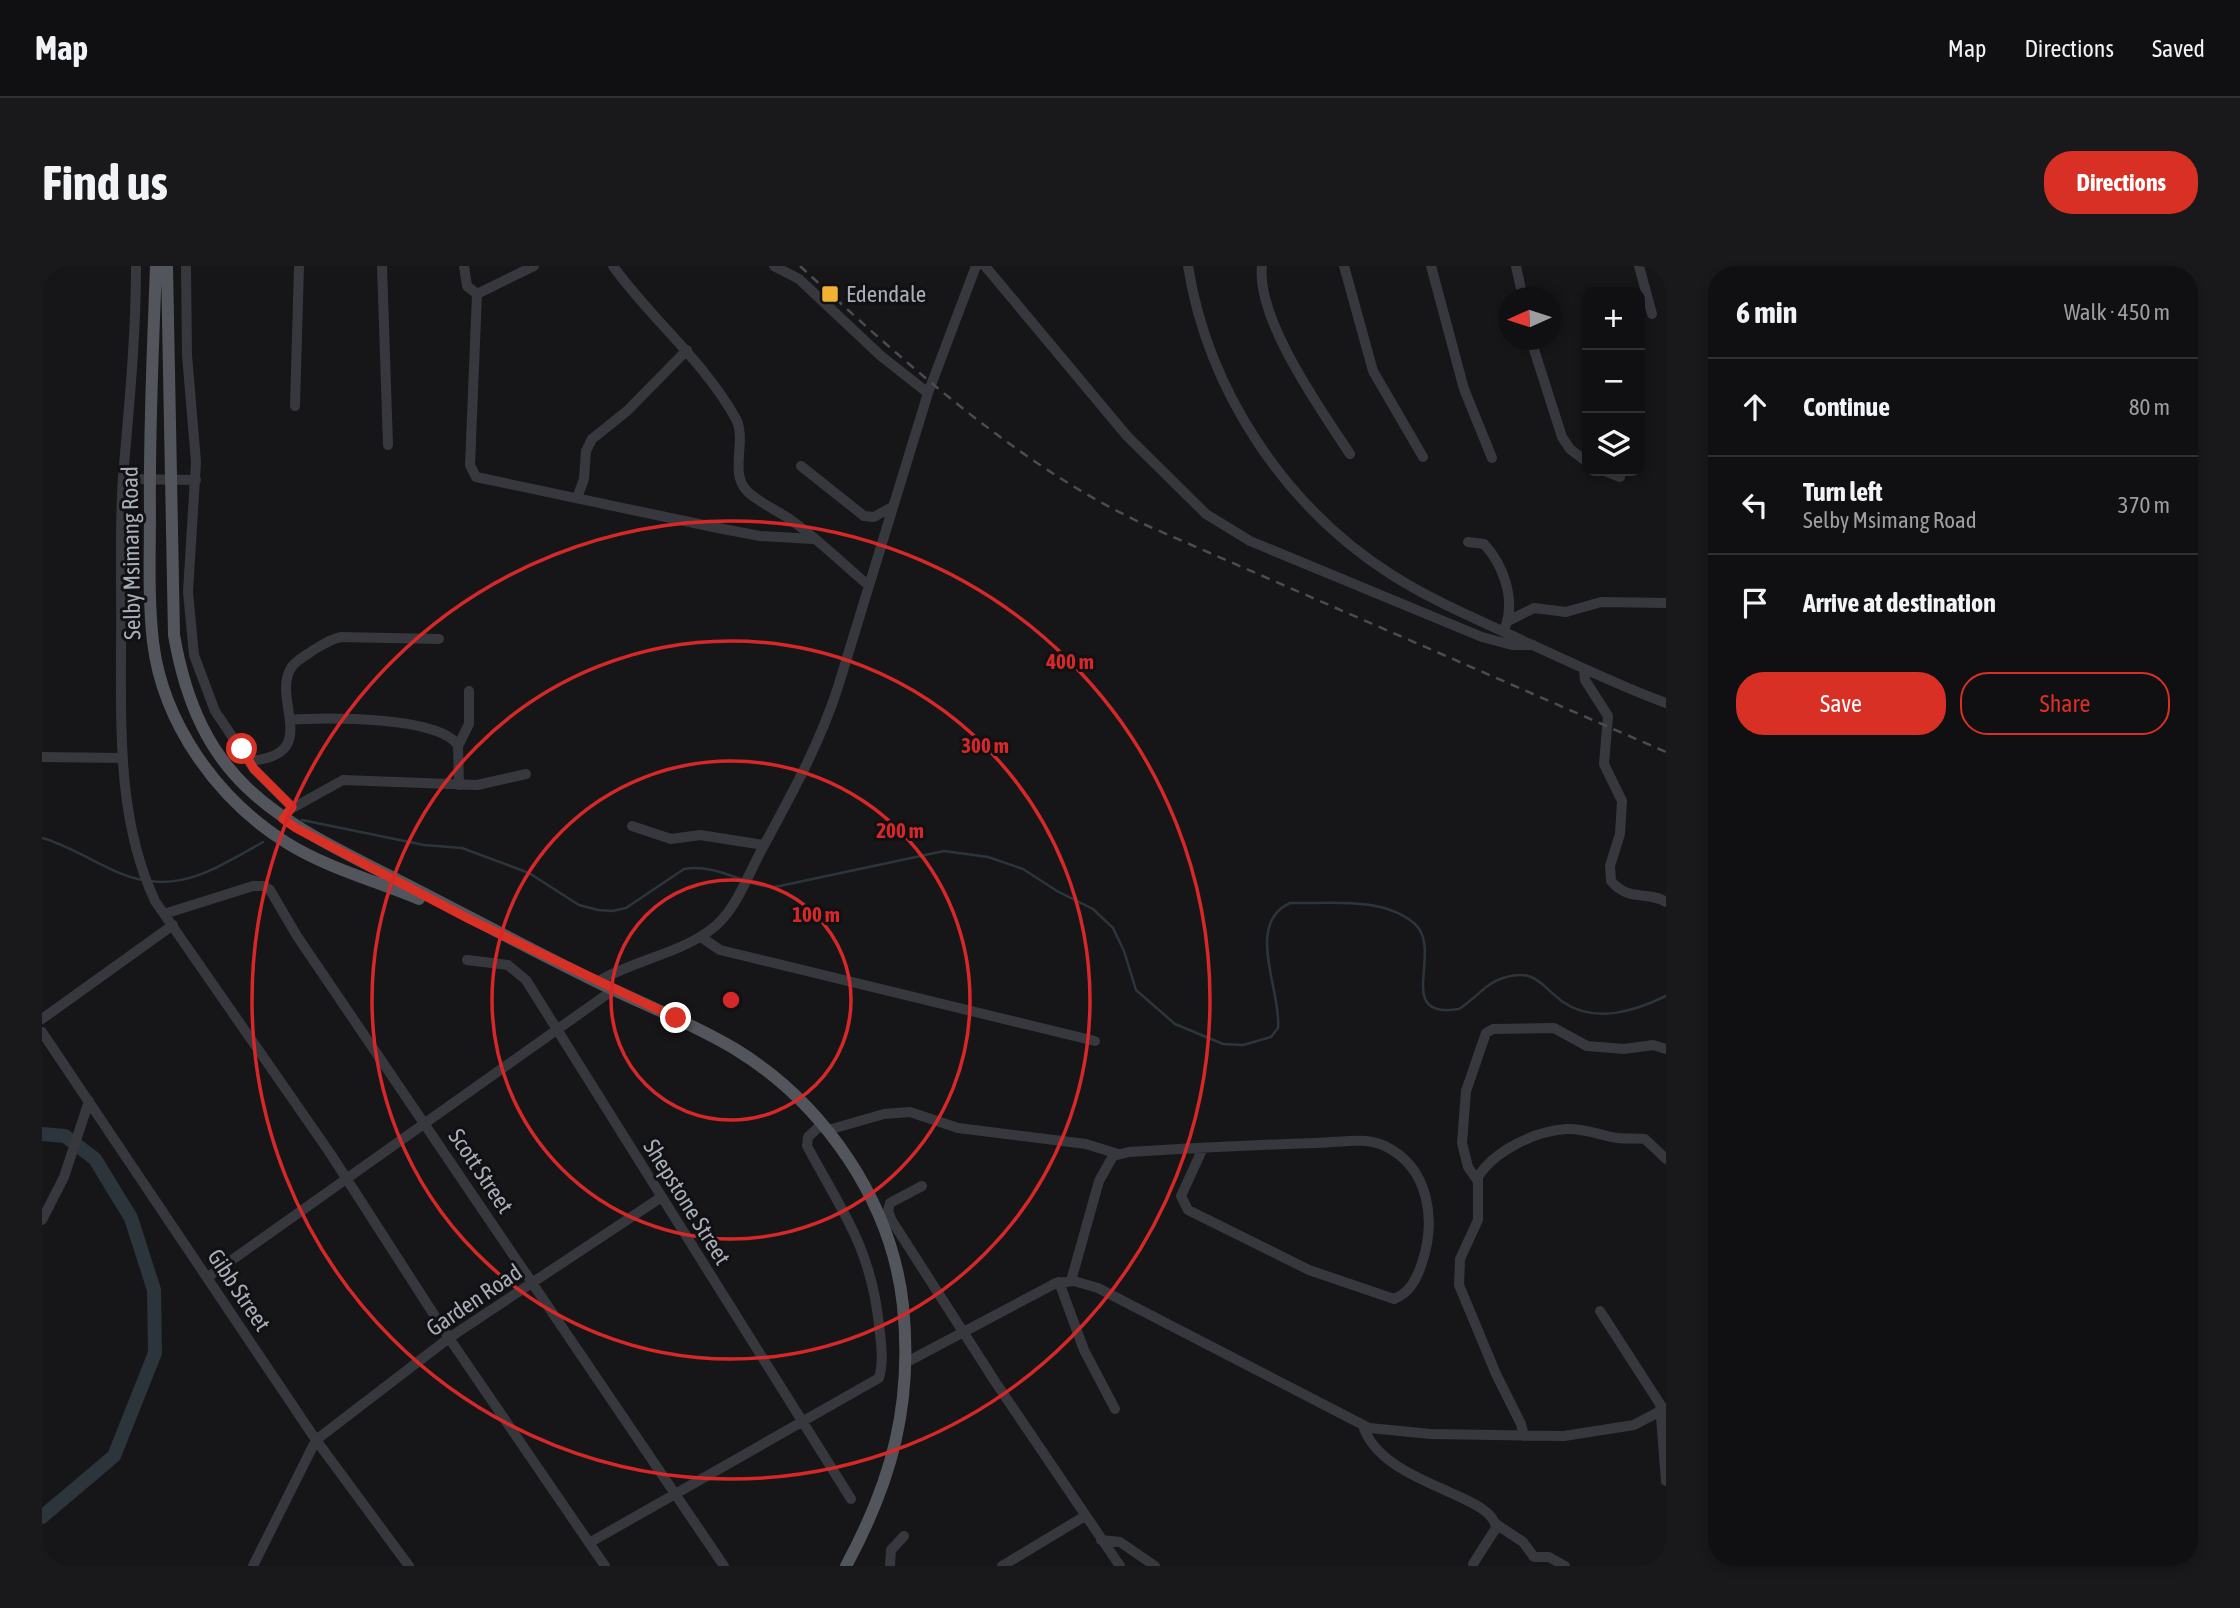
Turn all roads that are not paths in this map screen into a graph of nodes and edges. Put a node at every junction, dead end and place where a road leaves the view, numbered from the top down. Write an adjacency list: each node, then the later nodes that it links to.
1 (136, 266): 32 (street)
2 (156, 266): 33 (main road, Selby Msimang Road)
3 (167, 266): 34 (main road, Selby Msimang Road)
4 (186, 266): 35 (street)
5 (299, 266): 25 (street)
6 (382, 266): 26 (street)
7 (464, 266): 20 (street)
8 (534, 266): 20 (street)
9 (613, 266): 23 (street)
10 (774, 266): 24 (street)
11 (976, 266): 24 (street)
12 (985, 266): 45 (street)
13 (1188, 266): 43 (street)
14 (1262, 266): 27 (street)
15 (1344, 266): 28 (street)
16 (1431, 266): 29 (street)
17 (1516, 266): 19 (street)
18 (1639, 266): 21 (street)
19 (1521, 287)
20 (477, 294): 36 (street)
21 (1652, 314)
22 (1534, 350): 30 (street)
23 (687, 351): 36 (street); 38 (street)
24 (928, 393): 37 (street)
25 (295, 405)
26 (388, 445)
27 (1350, 454)
28 (1423, 457)
29 (1492, 458)
30 (1582, 458)
31 (801, 466): 37 (street)
32 (123, 479): 33 (street); 52 (street)
33 (149, 479): 34 (street); 62 (main road, Selby Msimang Road)
34 (172, 479): 35 (street); 57 (main road, Selby Msimang Road)
35 (196, 480): 53 (street)
36 (577, 498): 38 (street)
37 (890, 508): 40 (street)
38 (813, 538): 40 (street)
39 (1468, 542): 42 (street)
40 (868, 585): 59 (street)
41 (1666, 603): 42 (street)
42 (1508, 621): 43 (street)
43 (1504, 632): 45 (street)
44 (439, 639): 49 (street)
45 (1534, 645): 46 (street)
46 (1584, 670): 48 (street); 60 (street)
47 (469, 691): 50 (street)
48 (1666, 703)
49 (290, 720): 50 (street); 53 (street)
50 (458, 746): 55 (street)
51 (42, 757): 52 (street)
52 (123, 758): 61 (street)
53 (249, 761): 56 (street)
54 (526, 774): 55 (street)
55 (459, 785): 56 (street)
56 (292, 807): 57 (street)
57 (283, 819): 62 (main road, Selby Msimang Road)
58 (632, 826): 59 (street)
59 (761, 850): 64 (street)
60 (1666, 902)
61 (164, 914): 63 (street); 74 (street, Scott Street)
62 (471, 920): 66 (main road, Selby Msimang Road)
63 (173, 925): 68 (street); 79 (street)
64 (701, 937): 66 (street); 71 (street)
65 (467, 960): 69 (street, Shepstone Street)
66 (597, 982): 67 (main road, Selby Msimang Road)
67 (614, 990): 69 (street); 75 (main road, Selby Msimang Road)
68 (42, 1019)
69 (558, 1031): 74 (street); 82 (street, Shepstone Street)
70 (42, 1032): 73 (street, Gibb Street)
71 (1095, 1041)
72 (1666, 1049): 80 (street)
73 (89, 1101): 83 (street); 86 (street, Gibb Street)
74 (426, 1125): 79 (street); 89 (street, Scott Street)
75 (825, 1127): 77 (street); 85 (main road, Selby Msimang Road); 96 (street)
76 (1203, 1148): 76 (street); 77 (street)
77 (1118, 1154): 87 (street)
78 (1666, 1159): 80 (street)
79 (347, 1179): 86 (street); 92 (street)
80 (1477, 1181): 98 (street)
81 (922, 1186): 84 (street)
82 (660, 1198): 89 (street, Garden Road); 96 (street, Shepstone Street)
83 (42, 1220)
84 (909, 1247): 85 (street); 91 (street)
85 (894, 1253): 93 (main road, Selby Msimang Road)
86 (208, 1277): 99 (street, Gibb Street)
87 (1071, 1281): 88 (street); 97 (street)
88 (1059, 1282): 91 (street); 94 (street)
89 (534, 1283): 92 (street, Garden Road); 101 (street, Scott Street)
90 (1600, 1311): 95 (street)
91 (964, 1334): 93 (street); 103 (street)
92 (449, 1338): 99 (street, Garden Road); 107 (street)
93 (906, 1362): 113 (main road, Selby Msimang Road)
94 (1115, 1409)
95 (1663, 1411): 98 (street); 100 (street)
96 (803, 1420): 101 (street); 102 (street, Shepstone Street)
97 (1363, 1426): 98 (street); 104 (street)
98 (1524, 1436)
99 (316, 1440): 108 (street, Gibb Street); 110 (street)
100 (1666, 1481)
101 (674, 1493): 107 (street); 112 (street, Scott Street)
102 (851, 1499)
103 (1086, 1516): 106 (street); 115 (street)
104 (1496, 1524): 109 (street); 118 (street)
105 (904, 1536): 114 (street)
106 (1101, 1540): 116 (street); 117 (street)
107 (589, 1543): 111 (street)
108 (403, 1564)
109 (1473, 1564)
110 (253, 1566)
111 (605, 1566)
112 (724, 1566)
113 (846, 1566)
114 (890, 1566)
115 (1002, 1566)
116 (1120, 1566)
117 (1155, 1566)
118 (1565, 1566)

